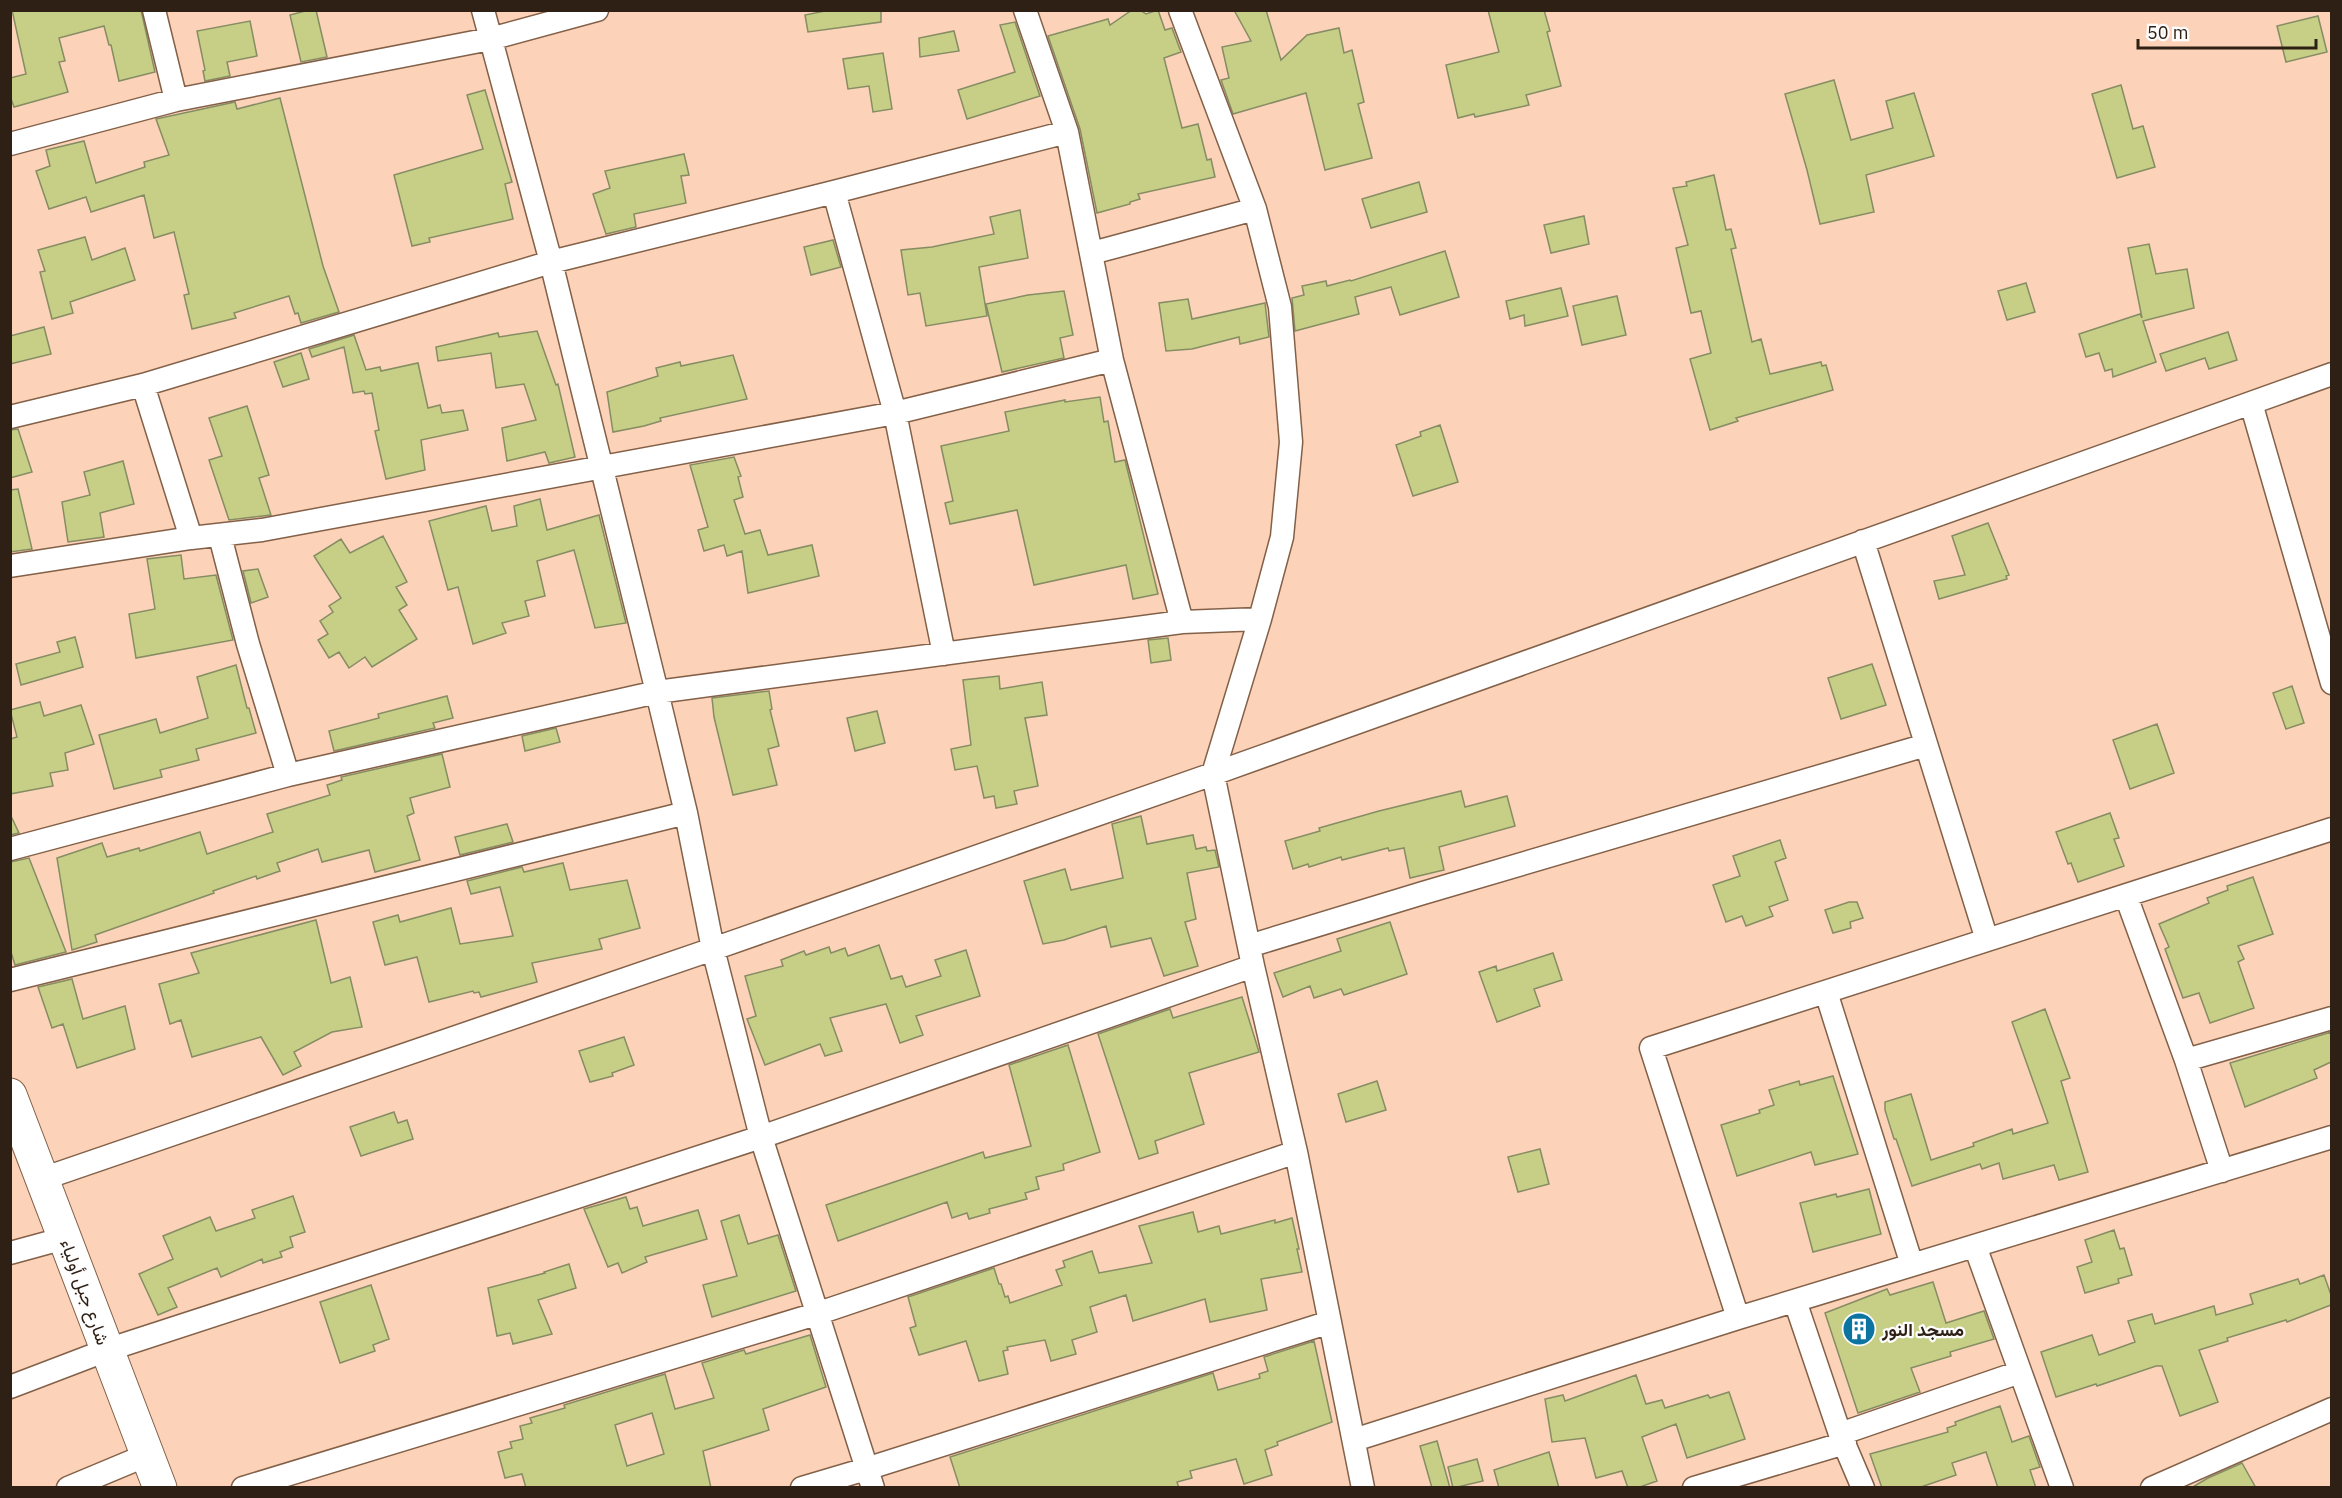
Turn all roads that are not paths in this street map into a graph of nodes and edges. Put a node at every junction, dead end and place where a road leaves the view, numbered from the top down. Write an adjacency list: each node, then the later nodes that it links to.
1 (154, 10): 7 (street)
2 (483, 10): 6 (street)
3 (597, 10): 6 (street)
4 (1024, 10): 8 (street)
5 (1180, 10): 11 (street)
6 (490, 39): 7 (street); 13 (street)
7 (176, 100): 9 (street)
8 (1067, 132): 10 (street); 12 (street)
9 (10, 144)
10 (834, 192): 13 (street); 18 (street)
11 (1256, 209): 12 (street); 25 (street)
12 (1092, 253): 14 (street)
13 (551, 261): 16 (street); 20 (street)
14 (1112, 360): 18 (street); 26 (street)
15 (2331, 374): 17 (street)
16 (143, 386): 19 (street); 22 (street)
17 (2251, 403): 23 (street); 28 (street)
18 (895, 413): 20 (street); 27 (street)
19 (10, 417)
20 (600, 466): 21 (street); 29 (street)
21 (220, 536): 22 (street); 32 (street)
22 (191, 538): 24 (street)
23 (1863, 541): 30 (street); 31 (street)
24 (10, 566)
25 (1260, 619): 26 (street); 31 (street)
26 (1182, 622): 27 (street)
27 (944, 654): 29 (street)
28 (2331, 683)
29 (657, 692): 32 (street); 33 (street)
30 (1926, 745): 37 (street); 39 (street)
31 (1213, 774): 38 (street); 39 (street)
32 (288, 775): 35 (street)
33 (686, 813): 38 (street); 40 (street)
34 (2331, 830): 36 (street)
35 (10, 849)
36 (2126, 896): 37 (street); 43 (street)
37 (1987, 940): 41 (street)
38 (713, 949): 45 (street); 49 (street)
39 (1251, 956): 45 (street); 47 (street)
40 (10, 980)
41 (1826, 992): 53 (street); 56 (street)
42 (2331, 1018): 43 (street)
43 (2186, 1060): 48 (street)
44 (10, 1095): 49 (highway, شارع جبل أولياء)
45 (761, 1137): 55 (street); 58 (street)
46 (2331, 1141): 48 (street)
47 (1296, 1152): 55 (street); 57 (street)
48 (2222, 1171): 51 (street)
49 (42, 1179): 50 (highway, شارع جبل أولياء)
50 (65, 1238): 52 (street); 58 (highway, شارع جبل أولياء)
51 (1975, 1246): 53 (street); 59 (street)
52 (10, 1253)
53 (1912, 1265): 54 (street)
54 (1795, 1301): 56 (street); 62 (street)
55 (816, 1314): 65 (street); 68 (street)
56 (1738, 1318): 63 (street)
57 (1330, 1322): 63 (street); 65 (street)
58 (107, 1350): 60 (street); 64 (highway, شارع جبل أولياء)
59 (2020, 1372): 62 (street); 73 (street)
60 (10, 1387)
61 (2331, 1409): 74 (street)
62 (1842, 1439): 71 (street); 72 (street)
63 (1354, 1440): 70 (street)
64 (147, 1455): 66 (street); 67 (highway, شارع جبل أولياء)
65 (869, 1478): 69 (street)
66 (68, 1488)
67 (159, 1488)
68 (243, 1488)
69 (802, 1488)
70 (1363, 1488)
71 (1694, 1488)
72 (1863, 1488)
73 (2062, 1488)
74 (2152, 1488)

